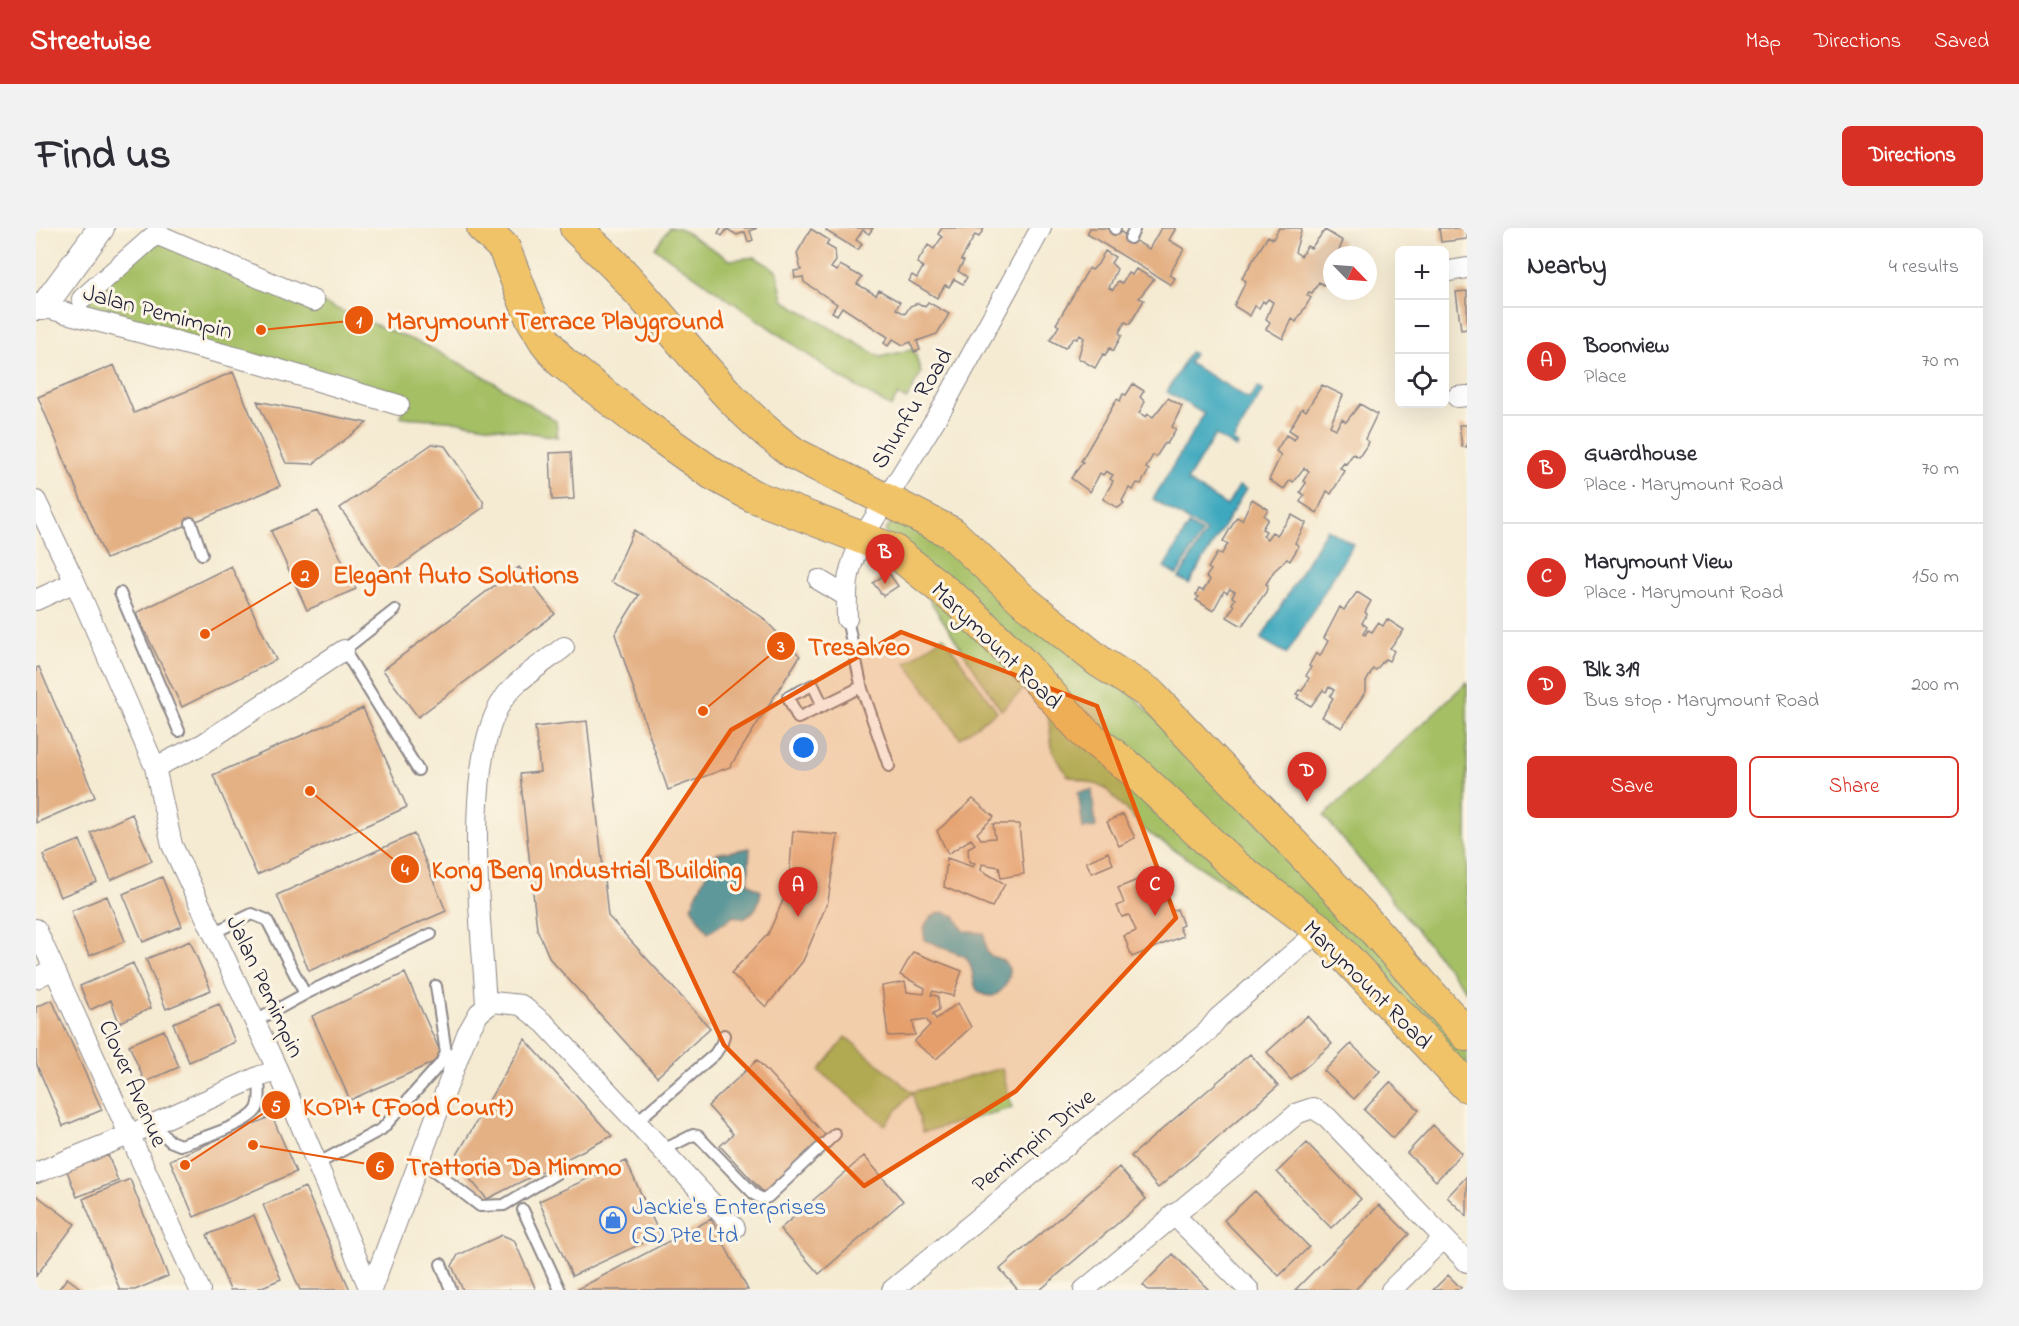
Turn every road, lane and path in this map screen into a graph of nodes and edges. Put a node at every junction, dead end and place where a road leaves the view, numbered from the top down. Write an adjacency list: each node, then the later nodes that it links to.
1 (101, 228): 9 (street)
2 (483, 228): 14 (main road, Marymount Road)
3 (576, 228): 11 (main road, Marymount Road)
4 (1041, 228): 11 (street, Shunfu Road)
5 (1467, 268): 6 (street)
6 (1449, 271)
7 (82, 299): 8 (street)
8 (314, 301)
9 (39, 307): 10 (street, Jalan Pemimpin)
10 (399, 405)
11 (886, 500): 14 (street, Shunfu Road); 42 (main road, Marymount Road)
12 (36, 501): 17 (street, Jalan Pemimpin)
13 (191, 523): 15 (lane)
14 (863, 537): 19 (street, Shunfu Road); 34 (main road, Marymount Road)
15 (202, 554)
16 (819, 580): 19 (street)
17 (75, 582): 20 (street); 29 (street, Jalan Pemimpin)
18 (120, 593): 27 (lane)
19 (846, 596): 22 (street, Shunfu Road)
20 (36, 600)
21 (395, 610): 24 (lane)
22 (847, 619): 25 (lane)
23 (564, 647): 39 (street)
24 (344, 650): 29 (street); 30 (lane)
25 (861, 687): 26 (lane); 28 (lane)
26 (823, 706): 26 (lane)
27 (179, 731)
28 (889, 766)
29 (155, 767): 32 (street, Jalan Pemimpin)
30 (418, 770)
31 (36, 929): 35 (street, Clover Avenue)
32 (213, 933): 38 (lane); 40 (street, Jalan Pemimpin)
33 (432, 934): 38 (lane)
34 (1325, 935): 44 (main road, Marymount Road); 64 (street, Pemimpin Drive)
35 (54, 969): 36 (street); 47 (street, Clover Avenue)
36 (36, 978)
37 (436, 986): 51 (lane)
38 (305, 994): 40 (lane)
39 (486, 1005): 45 (street); 50 (street, Jalan Pemimpin)
40 (254, 1022): 43 (street, Jalan Pemimpin)
41 (724, 1035): 45 (lane)
42 (1467, 1035)
43 (269, 1074): 46 (street); 46 (lane); 51 (street, Jalan Pemimpin)
44 (1467, 1086)
45 (636, 1122): 49 (street)
46 (153, 1124): 47 (street)
47 (131, 1134): 52 (street); 60 (street, Clover Avenue)
48 (835, 1134): 49 (lane)
49 (663, 1150): 56 (street)
50 (419, 1159): 53 (lane); 61 (street, Jalan Pemimpin)
51 (316, 1164): 61 (street, Jalan Pemimpin)
52 (36, 1173)
53 (557, 1173)
54 (523, 1210): 63 (lane)
55 (1173, 1214): 57 (street); 65 (street); 66 (street)
56 (735, 1228)
57 (1444, 1238): 58 (street); 67 (street)
58 (1467, 1262)
59 (441, 1264): 62 (lane)
60 (200, 1290)
61 (370, 1290)
62 (451, 1290)
63 (560, 1290)
64 (892, 1290)
65 (1084, 1290)
66 (1249, 1290)
67 (1391, 1290)

